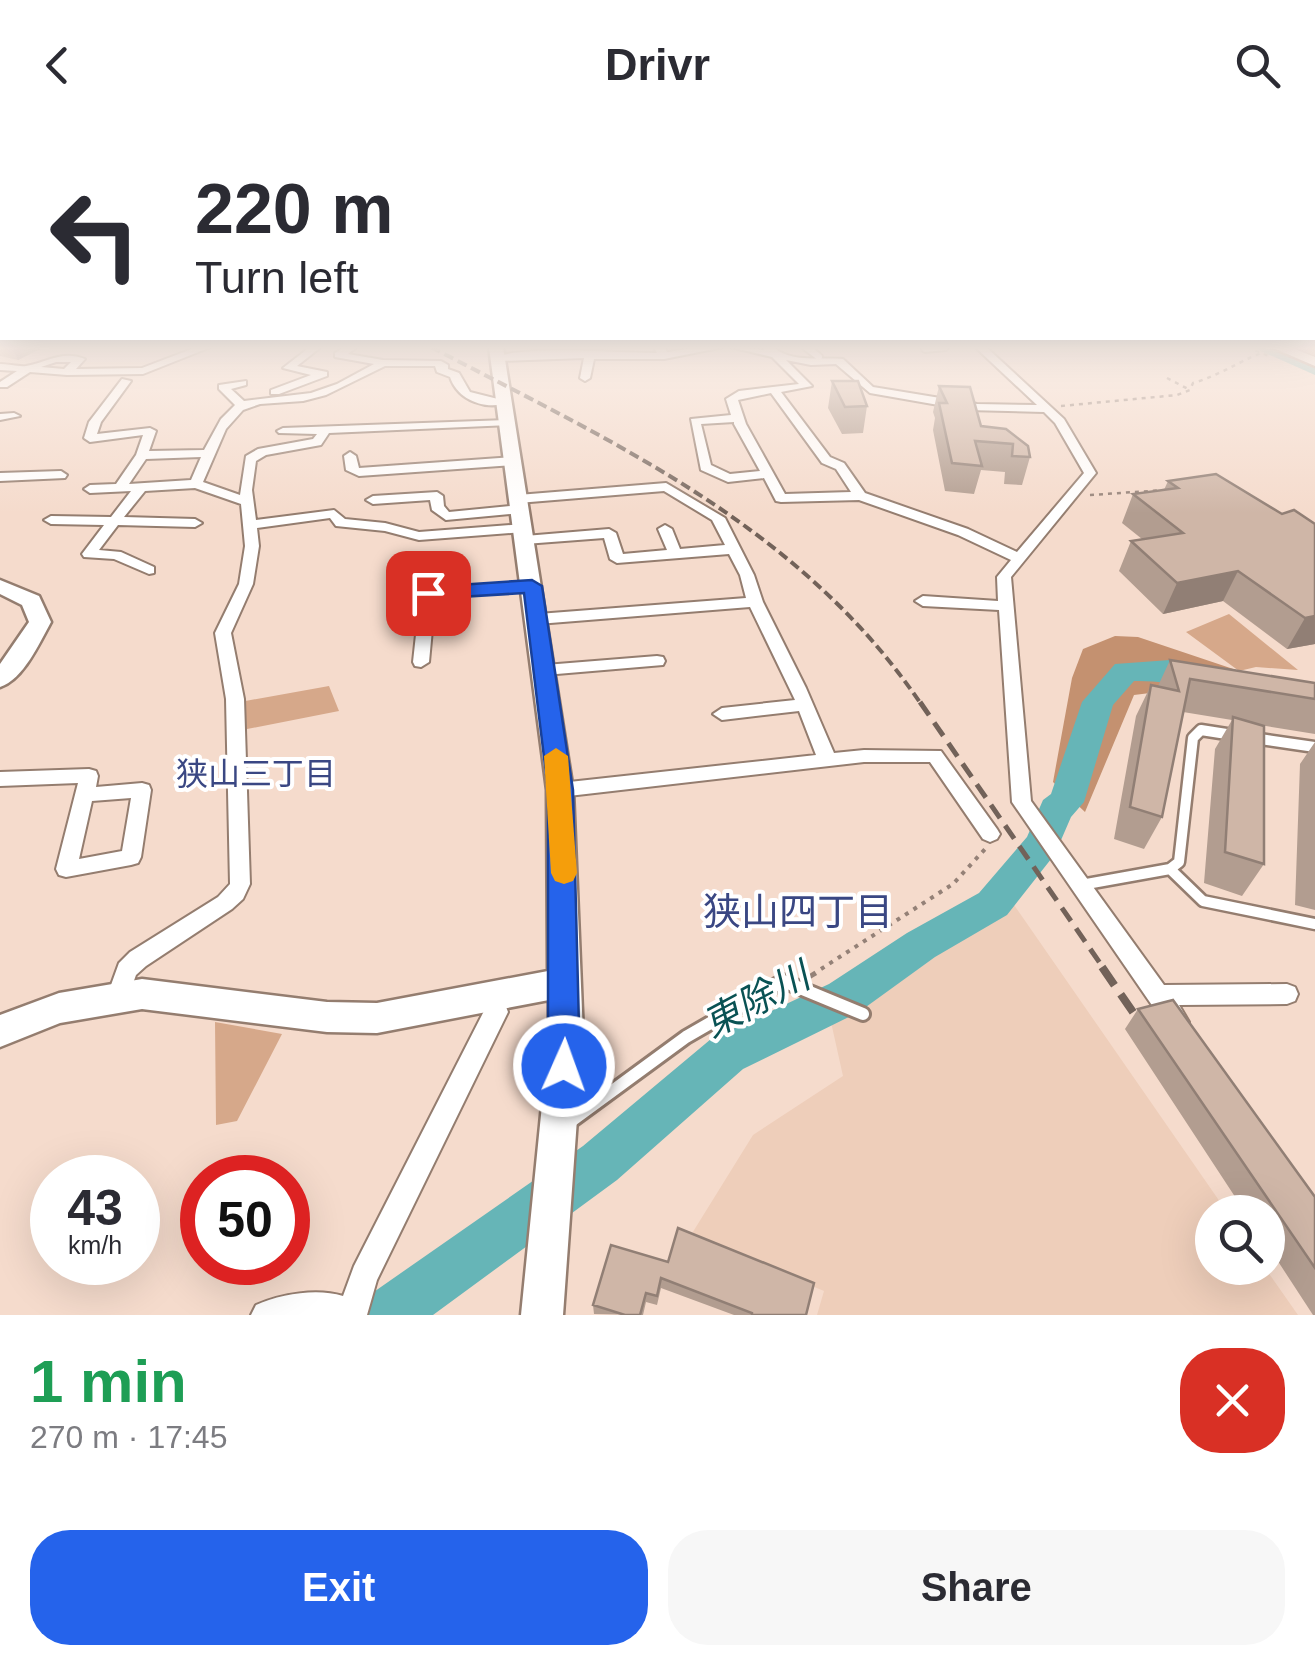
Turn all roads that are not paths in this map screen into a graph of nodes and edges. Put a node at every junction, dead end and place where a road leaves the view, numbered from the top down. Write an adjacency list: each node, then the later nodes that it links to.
1 (110, 402): 21 (street)
2 (239, 402): 11 (street)
3 (259, 402): 11 (street)
4 (482, 402): 14 (street)
5 (505, 402): 14 (main road)
6 (733, 402): 17 (street)
7 (783, 402): 31 (street)
8 (893, 402): 12 (street)
9 (942, 402): 12 (street)
10 (1039, 402): 13 (street)
11 (243, 406): 20 (street)
12 (976, 408): 13 (street)
13 (1045, 408): 42 (street)
14 (506, 412): 18 (street); 23 (main road)
15 (0, 416): 16 (street)
16 (14, 416)
17 (738, 418): 24 (street); 24 (street)
18 (326, 430): 19 (street); 33 (street)
19 (283, 431)
20 (211, 453): 21 (street); 27 (street)
21 (142, 455): 29 (street)
22 (350, 456): 23 (street)
23 (513, 461): 34 (main road)
24 (768, 474): 31 (street)
25 (61, 476): 26 (street)
26 (0, 478)
27 (196, 484): 28 (street); 33 (street)
28 (141, 487): 29 (street); 36 (street)
29 (120, 488): 30 (street)
30 (90, 490)
31 (860, 496): 42 (street)
32 (373, 500): 34 (street)
33 (248, 502): 38 (street)
34 (522, 519): 38 (street); 40 (street); 41 (street); 45 (main road)
35 (51, 520): 36 (street)
36 (116, 520): 37 (street); 43 (street)
37 (195, 523)
38 (252, 524): 70 (street)
39 (665, 529): 41 (street)
40 (733, 549): 41 (street); 49 (street)
41 (675, 554)
42 (1020, 559): 50 (street)
43 (149, 570)
44 (0, 586): 55 (main road)
45 (532, 586): 46 (street); 51 (main road)
46 (428, 593): 47 (street); 53 (street)
47 (397, 596)
48 (923, 601): 50 (street)
49 (756, 602): 51 (street); 56 (street)
50 (1006, 606): 65 (street)
51 (538, 619): 54 (main road)
52 (658, 661): 54 (street)
53 (421, 662)
54 (545, 670): 61 (main road)
55 (0, 679)
56 (805, 705): 57 (street); 59 (street)
57 (722, 714)
58 (1315, 747): 64 (lane)
59 (828, 761): 61 (street); 63 (street)
60 (0, 779): 62 (street)
61 (560, 790): 67 (main road)
62 (85, 795): 62 (street)
63 (990, 839)
64 (1170, 869): 65 (lane); 66 (lane)
65 (1078, 885): 68 (street)
66 (1315, 924)
67 (566, 982): 71 (main road); 75 (main road)
68 (1157, 994): 69 (street); 74 (street)
69 (1287, 994)
70 (118, 996): 71 (main road); 73 (main road)
71 (492, 998): 76 (street)
72 (858, 1012): 75 (lane)
73 (0, 1031)
74 (1191, 1042)
75 (557, 1144): 78 (main road)
76 (352, 1314): 77 (street)
77 (266, 1315)
78 (542, 1315)

